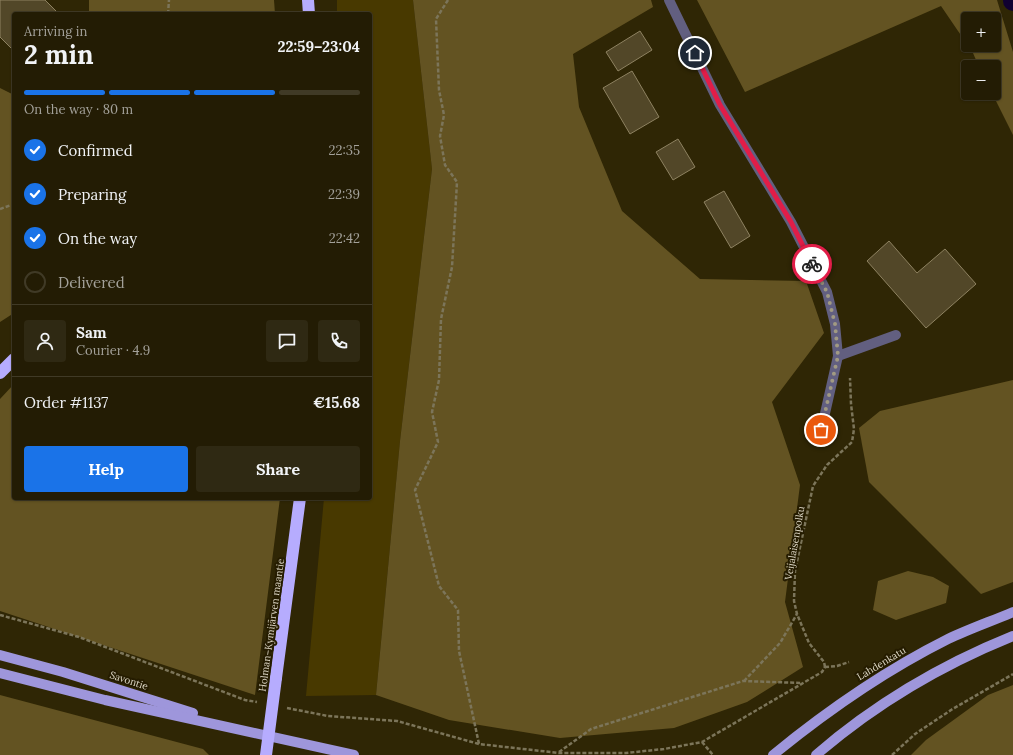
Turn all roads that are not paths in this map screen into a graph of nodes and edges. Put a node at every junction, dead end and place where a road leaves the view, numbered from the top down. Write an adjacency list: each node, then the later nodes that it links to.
1 (308, 0): 3 (highway)
2 (670, 0): 5 (street)
3 (310, 12)
4 (896, 335): 5 (street)
5 (838, 356): 8 (street)
6 (12, 361): 7 (highway)
7 (0, 373)
8 (821, 430)
9 (300, 500): 15 (highway, Holman–Kymijärven maantie, bridge)
10 (1013, 612): 17 (main road, Lahdenkatu)
11 (1013, 636): 18 (main road)
12 (0, 655): 14 (main road, Savontie)
13 (0, 673): 14 (main road, Savontie)
14 (250, 731): 16 (main road, Savontie)
15 (266, 755)
16 (354, 755)
17 (773, 755)
18 (816, 755)

